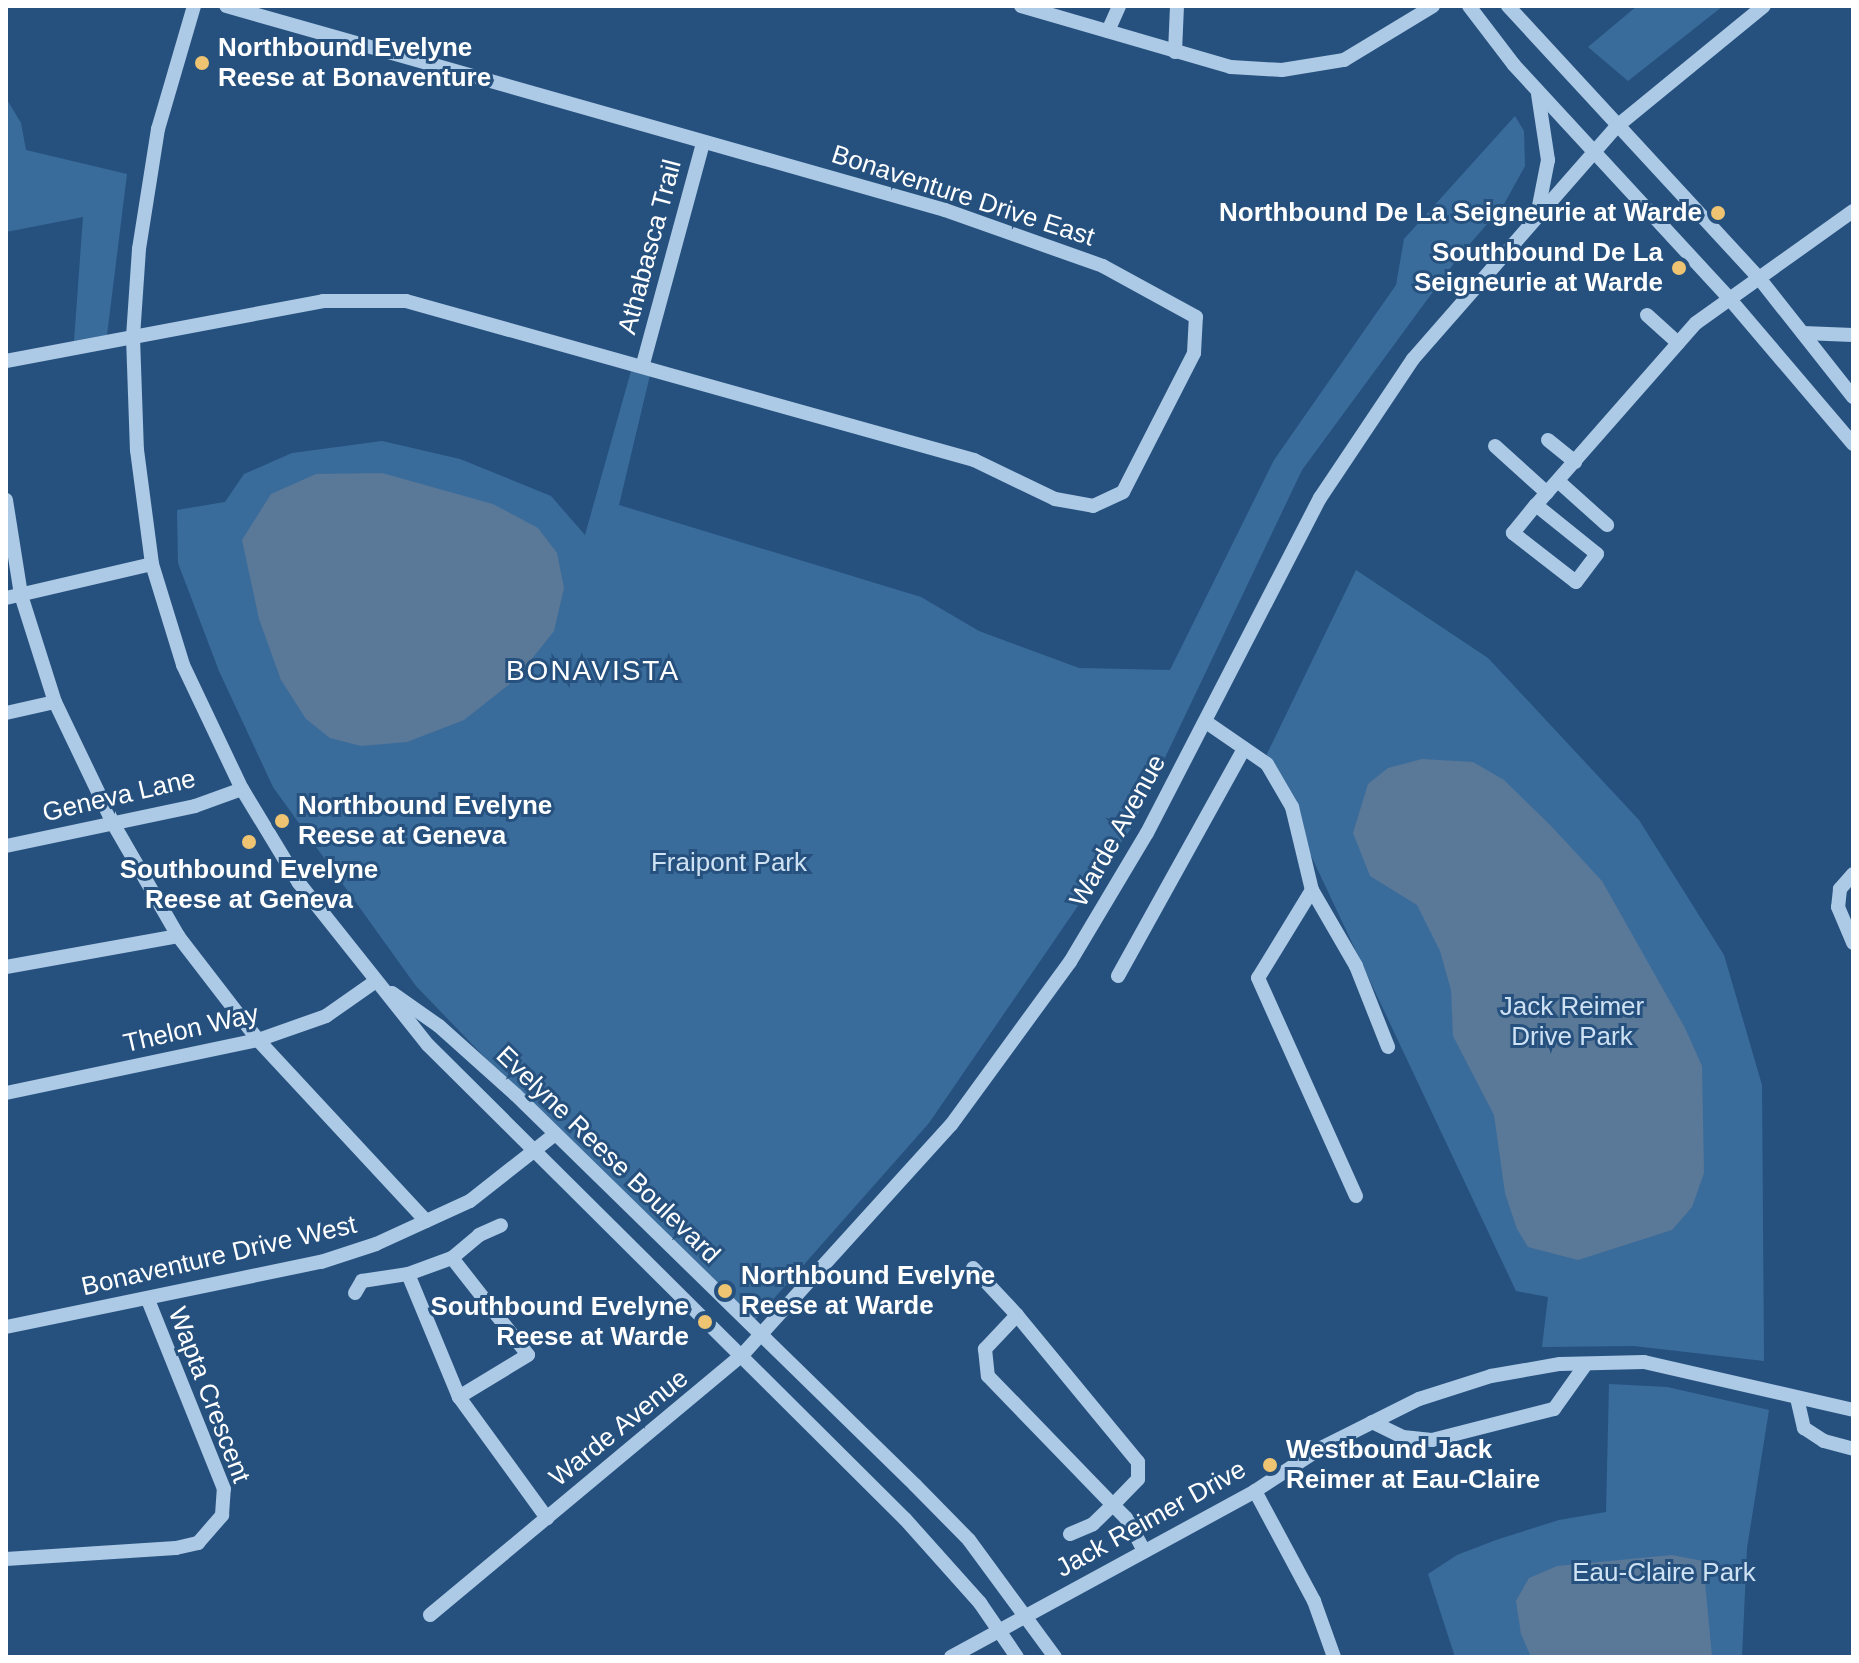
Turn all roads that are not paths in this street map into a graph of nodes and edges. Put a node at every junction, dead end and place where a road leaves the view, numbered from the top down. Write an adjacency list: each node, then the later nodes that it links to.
1 (194, 6): 23 (street, Evelyne Reese Boulevard)
2 (226, 6): 14 (street, Bonaventure Drive East)
3 (1021, 6): 10 (street)
4 (1119, 6): 10 (street)
5 (1177, 6): 11 (street)
6 (1433, 6): 11 (street)
7 (1469, 6): 12 (street)
8 (1508, 6): 13 (street)
9 (1764, 6): 13 (street, Warde Avenue)
10 (1108, 31): 11 (street)
11 (1175, 52)
12 (1537, 90): 15 (street); 16 (street)
13 (1616, 127): 15 (street, Warde Avenue); 18 (street)
14 (703, 143): 26 (street, Athabasca Trail); 26 (street, Bonaventure Drive East)
15 (1593, 151): 16 (street, Warde Avenue); 19 (street)
16 (1538, 211): 42 (street, Warde Avenue)
17 (1853, 211): 18 (street)
18 (1759, 278): 19 (street); 21 (street)
19 (1728, 297): 24 (street); 29 (street)
20 (1647, 315): 24 (street)
21 (1803, 333): 22 (street); 27 (street)
22 (1853, 335)
23 (133, 337): 25 (street, Bonaventure Drive East); 26 (street, Bonaventure Drive East); 37 (street, Evelyne Reese Boulevard)
24 (1678, 343): 31 (street)
25 (6, 361)
26 (643, 364)
27 (1853, 397)
28 (1548, 440): 31 (street)
29 (1853, 444)
30 (1495, 446): 33 (street)
31 (1575, 462): 32 (street)
32 (1558, 481): 33 (street); 36 (street)
33 (1547, 493): 35 (street)
34 (6, 500): 38 (street)
35 (1536, 505): 35 (street)
36 (1607, 525)
37 (152, 564): 38 (street); 44 (street, Evelyne Reese Boulevard)
38 (21, 595): 39 (street); 40 (street)
39 (6, 598)
40 (55, 702): 41 (street); 45 (street)
41 (6, 713)
42 (1206, 722): 43 (street); 69 (street, Warde Avenue)
43 (1244, 749): 48 (street); 52 (street)
44 (242, 789): 45 (street, Geneva Lane); 53 (street, Evelyne Reese Boulevard)
45 (114, 825): 46 (street, Geneva Lane); 49 (street)
46 (6, 846)
47 (1853, 874): 50 (street)
48 (1312, 890): 55 (street); 59 (street)
49 (178, 936): 51 (street); 54 (street)
50 (1853, 943)
51 (6, 967)
52 (1118, 976)
53 (376, 981): 54 (street, Thelon Way); 57 (street, Evelyne Reese Boulevard); 58 (street, Evelyne Reese Boulevard)
54 (258, 1040): 56 (street, Thelon Way); 60 (street)
55 (1388, 1047)
56 (6, 1093)
57 (555, 1134): 58 (street, Bonaventure Drive West); 69 (street, Evelyne Reese Boulevard)
58 (533, 1154): 60 (street, Bonaventure Drive West); 70 (street, Evelyne Reese Boulevard)
59 (1356, 1196)
60 (426, 1221): 66 (street, Bonaventure Drive West)
61 (501, 1225): 62 (street)
62 (452, 1258): 64 (street); 72 (street)
63 (973, 1268): 67 (street)
64 (408, 1274): 65 (street); 72 (street)
65 (355, 1293)
66 (148, 1300): 68 (street, Bonaventure Drive West); 82 (street, Wapta Crescent)
67 (1017, 1315): 78 (street); 78 (street)
68 (6, 1327)
69 (760, 1336): 70 (street, Warde Avenue); 84 (street, Evelyne Reese Boulevard)
70 (744, 1353): 79 (street, Warde Avenue); 85 (street, Evelyne Reese Boulevard)
71 (1586, 1364): 73 (street, Jack Reimer Drive); 75 (street, Jack Reimer Drive); 75 (street)
72 (459, 1397): 79 (street)
73 (1797, 1398): 74 (street, Jack Reimer Drive); 76 (street)
74 (1853, 1410)
75 (1372, 1422): 77 (street, Jack Reimer Drive)
76 (1853, 1449)
77 (1255, 1491): 81 (street, Jack Reimer Drive); 89 (street)
78 (1113, 1505): 80 (street); 81 (street)
79 (547, 1518): 83 (street, Warde Avenue)
80 (1070, 1534)
81 (1144, 1551): 84 (street, Jack Reimer Drive)
82 (6, 1559)
83 (430, 1615)
84 (1026, 1615): 85 (street, Jack Reimer Drive); 88 (street, Evelyne Reese Boulevard)
85 (999, 1630): 86 (street, Jack Reimer Drive); 87 (street, Evelyne Reese Boulevard)
86 (951, 1657)
87 (1017, 1657)
88 (1055, 1657)
89 (1334, 1657)

